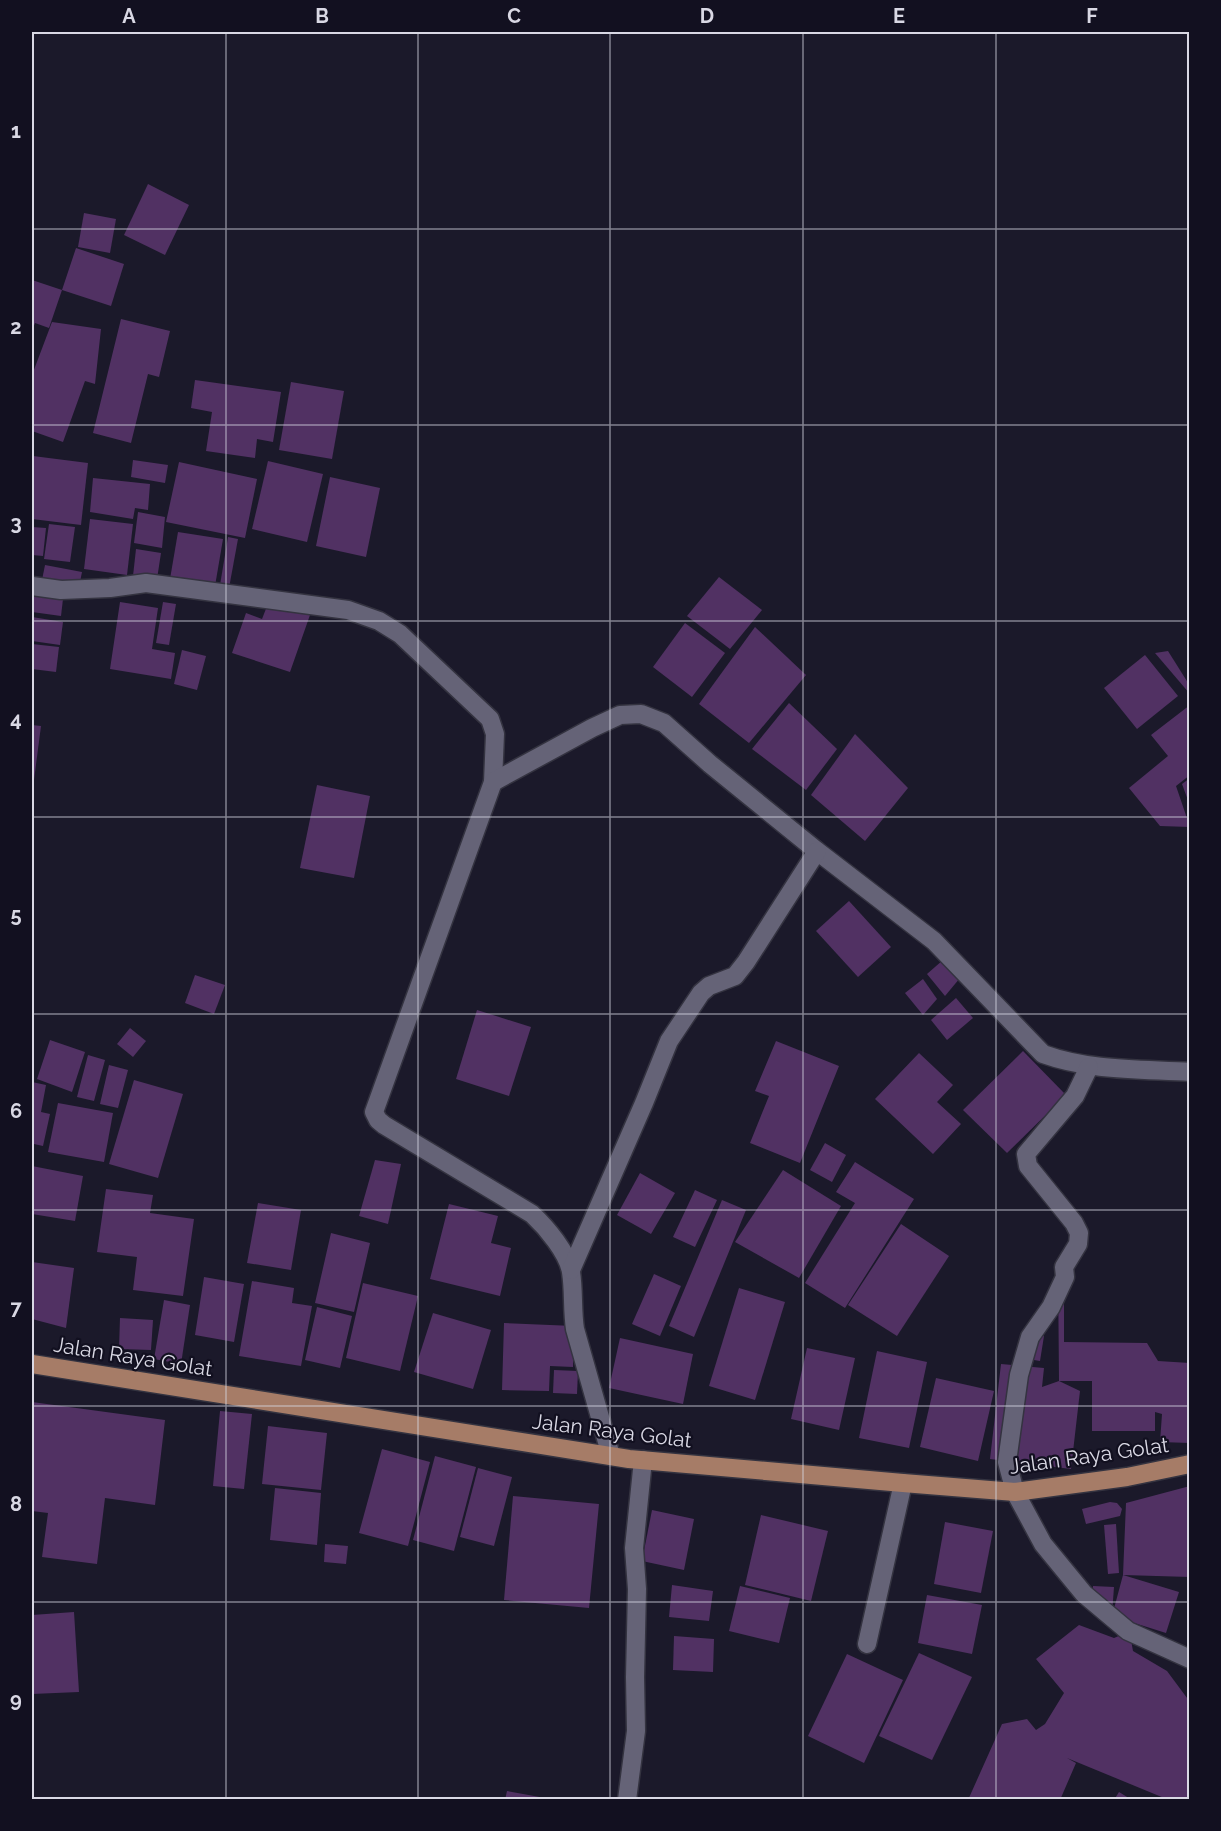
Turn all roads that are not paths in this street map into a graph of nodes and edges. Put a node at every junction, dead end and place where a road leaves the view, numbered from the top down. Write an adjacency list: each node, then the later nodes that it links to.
1 (32, 586): 2 (street)
2 (493, 782): 3 (street); 6 (street)
3 (817, 850): 4 (street); 6 (street)
4 (1089, 1067): 5 (street); 12 (street)
5 (1190, 1072)
6 (571, 1270): 8 (street)
7 (32, 1364): 8 (main road, Jalan Raya Golat)
8 (611, 1456): 9 (main road, Jalan Raya Golat)
9 (643, 1460): 11 (main road, Jalan Raya Golat); 15 (street)
10 (1190, 1464): 12 (main road, Jalan Raya Golat)
11 (903, 1483): 12 (main road, Jalan Raya Golat); 13 (street)
12 (1015, 1492): 14 (street)
13 (867, 1644)
14 (1190, 1659)
15 (627, 1800)

